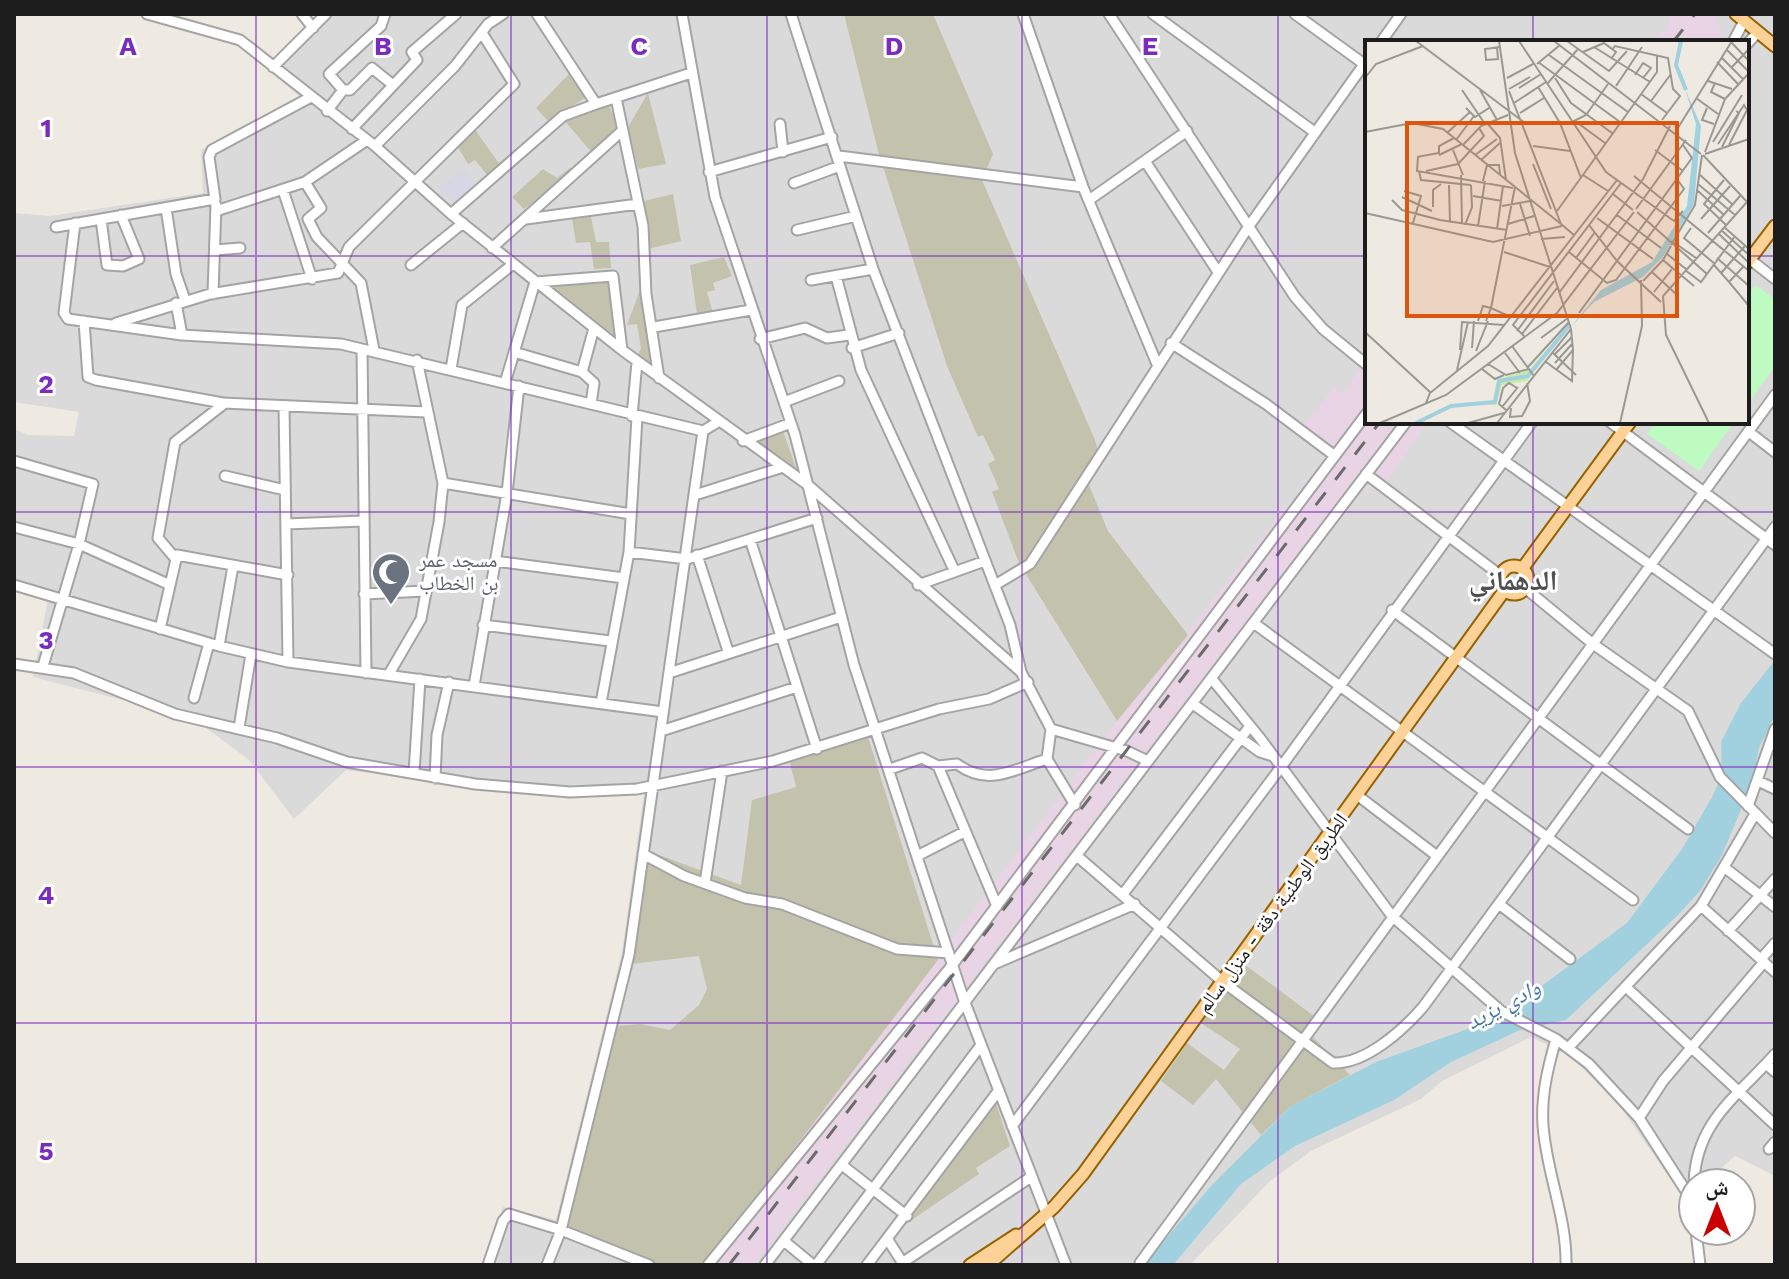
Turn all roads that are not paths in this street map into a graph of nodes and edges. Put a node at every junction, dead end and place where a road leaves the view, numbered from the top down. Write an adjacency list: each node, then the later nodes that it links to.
1 (147, 14): 26 (street)
2 (302, 14): 17 (street)
3 (326, 14): 17 (street)
4 (385, 14): 29 (street)
5 (456, 14): 28 (street)
6 (479, 14): 18 (street)
7 (503, 14): 18 (street)
8 (537, 14): 32 (street)
9 (682, 14): 27 (street)
10 (791, 14): 39 (street)
11 (1023, 14): 48 (street)
12 (1109, 14): 37 (street)
13 (1153, 14): 38 (street)
14 (1295, 14): 24 (street)
15 (1401, 14): 20 (street)
16 (1740, 17): 19 (main road); 21 (street)
17 (313, 28): 26 (street)
18 (485, 29): 40 (street); 46 (street)
19 (1758, 32): 22 (street); 23 (main road)
20 (1382, 40)
21 (1734, 40)
22 (1749, 42)
23 (1775, 46)
24 (1365, 61)
25 (1365, 63): 38 (street)
26 (273, 67): 30 (street)
27 (691, 73): 31 (street); 44 (street)
28 (393, 85): 29 (street); 35 (street)
29 (343, 90): 33 (street)
30 (311, 97): 33 (street); 50 (street)
31 (616, 98): 32 (street); 36 (street)
32 (596, 104): 55 (street)
33 (327, 111): 35 (street)
34 (780, 124): 41 (street)
35 (352, 129): 40 (street)
36 (623, 130): 52 (street); 59 (street)
37 (1187, 131): 43 (street); 62 (street)
38 (1313, 131): 62 (street)
39 (832, 137): 41 (street); 42 (street)
40 (371, 143): 45 (street); 46 (street)
41 (783, 152): 44 (street)
42 (840, 161): 47 (street); 48 (street); 57 (street)
43 (1145, 161): 51 (street); 75 (street)
44 (709, 172): 83 (street)
45 (305, 182): 49 (street); 71 (street)
46 (414, 183): 55 (street); 71 (street)
47 (794, 183)
48 (1083, 187): 51 (street)
49 (283, 190): 54 (street); 77 (street)
50 (215, 199): 53 (street); 54 (street)
51 (1089, 200): 101 (street)
52 (638, 204): 59 (street); 86 (street)
53 (166, 208): 56 (street); 82 (street)
54 (216, 211): 68 (street)
55 (451, 214): 61 (street)
56 (121, 215): 58 (street); 58 (street)
57 (856, 216): 65 (street); 74 (street)
58 (101, 219): 60 (street)
59 (526, 219): 67 (street)
60 (75, 223): 64 (street); 84 (street)
61 (463, 223): 67 (street); 73 (street)
62 (1249, 226): 75 (street); 100 (street)
63 (1775, 226): 69 (main road)
64 (56, 227)
65 (797, 230)
66 (240, 248): 68 (street)
67 (492, 248): 72 (street)
68 (215, 250): 81 (street)
69 (1749, 259)
70 (1749, 261): 78 (street)
71 (343, 264): 77 (street); 95 (street)
72 (513, 264): 80 (street); 102 (street)
73 (411, 265)
74 (873, 269): 76 (street); 88 (street)
75 (1218, 272): 92 (street)
76 (836, 276): 79 (street); 90 (street)
77 (312, 279): 81 (street)
78 (1775, 279)
79 (811, 280)
80 (535, 282): 87 (street); 96 (street); 97 (street)
81 (213, 294): 82 (street)
82 (180, 302): 85 (street); 89 (street)
83 (751, 310): 86 (street); 91 (street)
84 (84, 321): 85 (street); 110 (street)
85 (113, 324): 89 (street)
86 (654, 327): 104 (street)
87 (594, 328): 96 (street); 103 (street)
88 (899, 333): 93 (street); 154 (street)
89 (182, 335): 94 (street)
90 (849, 335): 91 (street); 93 (street)
91 (760, 339): 109 (street)
92 (1171, 343): 101 (street); 127 (street)
93 (852, 348): 158 (street)
94 (362, 349): 95 (street); 113 (street)
95 (374, 350): 98 (street)
96 (622, 350): 99 (street)
97 (514, 352): 103 (street); 106 (street)
98 (417, 360): 102 (street); 114 (street)
99 (637, 362): 104 (street); 115 (street)
100 (1365, 363)
101 (1157, 364): 165 (street)
102 (451, 369): 106 (street)
103 (582, 372): 111 (street)
104 (659, 378): 117 (street)
105 (839, 381): 109 (street)
106 (505, 383): 107 (street)
107 (519, 386): 111 (street); 137 (street)
108 (1775, 395): 124 (street)
109 (784, 402): 118 (street)
110 (225, 403): 112 (street); 152 (street)
111 (591, 404): 115 (street)
112 (284, 406): 113 (street); 135 (street)
113 (361, 411): 114 (street); 142 (street)
114 (426, 412): 133 (street)
115 (635, 416): 123 (street); 140 (street)
116 (1365, 416): 127 (street)
117 (718, 422): 123 (street); 125 (street)
118 (791, 423): 125 (street); 134 (street)
119 (1404, 424): 131 (street)
120 (1453, 424): 129 (street)
121 (1531, 424): 129 (street)
122 (1626, 426): 136 (street); 139 (main road)
123 (703, 431): 138 (street)
124 (1749, 432): 126 (street); 136 (street)
125 (743, 441): 130 (street)
126 (1775, 452)
127 (1335, 456): 213 (street)
128 (14, 461): 149 (street)
129 (1504, 461): 139 (street); 146 (street)
130 (780, 468): 134 (street); 138 (street)
131 (1366, 474): 146 (street); 174 (street)
132 (225, 476): 135 (street)
133 (443, 483): 137 (street); 167 (street)
134 (808, 485): 141 (street); 164 (street)
135 (285, 490): 143 (street)
136 (1703, 491): 148 (street); 156 (street)
137 (507, 493): 140 (street); 153 (street)
138 (695, 495): 151 (street)
139 (1568, 506): 156 (street); 157 (main road)
140 (631, 514): 150 (street)
141 (817, 518): 147 (street); 173 (street)
142 (363, 521): 143 (street); 169 (street)
143 (286, 524): 159 (street)
144 (14, 527): 149 (street)
145 (1775, 527): 148 (street)
146 (1447, 536): 160 (street); 171 (street)
147 (750, 539): 151 (street); 177 (street)
148 (1771, 542): 172 (street)
149 (79, 544): 162 (street); 170 (street)
150 (629, 552): 151 (street); 161 (street)
151 (692, 557): 181 (street); 190 (street)
152 (175, 558): 155 (street); 162 (street)
153 (495, 561): 161 (street); 175 (street)
154 (985, 561): 158 (street); 165 (street)
155 (233, 566): 159 (street); 179 (street)
156 (1648, 566): 172 (street); 180 (street)
157 (1522, 569): 160 (main road); 166 (main road)
158 (954, 570): 164 (street)
159 (288, 575): 185 (street)
160 (1500, 575): 168 (main road)
161 (624, 578): 178 (street)
162 (168, 584): 176 (street)
163 (14, 585): 170 (street)
164 (918, 585): 188 (street)
165 (995, 585): 188 (street)
166 (1525, 588): 168 (main road); 180 (street)
167 (425, 591): 169 (street); 191 (street)
168 (1504, 591): 184 (main road, الطريق الوطنية دقة - منزل سالم)
169 (364, 594): 189 (street)
170 (62, 599): 176 (street); 187 (street)
171 (1392, 610): 184 (street); 197 (street)
172 (1712, 610): 183 (street); 199 (street)
173 (841, 617): 177 (street); 209 (street)
174 (1255, 624): 193 (street); 197 (street)
175 (483, 625): 178 (street); 196 (street)
176 (160, 629): 179 (street)
177 (781, 635): 181 (street); 198 (street)
178 (610, 641): 201 (street)
179 (214, 644): 182 (street); 200 (street)
180 (1593, 644): 199 (street); 204 (street)
181 (728, 651): 190 (street)
182 (251, 654): 185 (street); 206 (street)
183 (1775, 654)
184 (1458, 656): 204 (street); 210 (main road, الطريق الوطنية دقة - منزل سالم)
185 (288, 662): 189 (street)
186 (14, 664): 187 (street)
187 (43, 666): 206 (street)
188 (1021, 672): 195 (street)
189 (366, 673): 191 (street)
190 (669, 673): 203 (street)
191 (389, 674): 192 (street)
192 (420, 679): 194 (street); 223 (street)
193 (1212, 679): 202 (street); 205 (street)
194 (449, 682): 196 (street); 224 (street)
195 (1028, 682): 207 (street); 209 (street)
196 (474, 686): 201 (street)
197 (1337, 686): 210 (street); 220 (street)
198 (797, 687): 211 (street); 214 (street)
199 (1658, 688): 218 (street); 231 (street)
200 (194, 698)
201 (601, 703): 203 (street)
202 (1193, 704): 212 (street); 217 (street)
203 (663, 712): 211 (street)
204 (1539, 717): 218 (street); 228 (street)
205 (1250, 726): 212 (street); 215 (street)
206 (239, 728): 223 (street)
207 (1051, 729): 213 (street); 216 (street)
208 (1775, 729): 225 (street)
209 (877, 730): 214 (street); 221 (street)
210 (1403, 730): 228 (street); 229 (main road, الطريق الوطنية دقة - منزل سالم)
211 (661, 731): 226 (street)
212 (1241, 737): 215 (street); 244 (street)
213 (1117, 748): 217 (street); 230 (street)
214 (817, 749): 222 (street)
215 (1273, 756): 220 (street)
216 (1047, 759): 219 (street); 230 (street)
217 (1148, 761): 239 (street)
218 (1603, 765): 232 (street); 236 (street)
219 (938, 766): 221 (street); 233 (street)
220 (1281, 767): 234 (street); 253 (street)
221 (890, 769): 238 (street)
222 (722, 771): 226 (street); 243 (street)
223 (414, 773): 224 (street)
224 (435, 778): 226 (street)
225 (1758, 781): 227 (street); 231 (street)
226 (653, 785): 237 (street)
227 (1775, 789)
228 (1483, 791): 236 (street); 240 (street)
229 (1357, 795): 234 (main road, الطريق الوطنية دقة - منزل سالم); 240 (street)
230 (1075, 805): 249 (street)
231 (1750, 808): 235 (street); 241 (street)
232 (1688, 829)
233 (964, 832): 238 (street); 249 (street)
234 (1330, 832): 252 (street); 263 (main road, الطريق الوطنية دقة - منزل سالم)
235 (1775, 833)
236 (1547, 838): 246 (street); 248 (street)
237 (643, 854): 243 (street); 287 (street)
238 (919, 855): 256 (street)
239 (1077, 856): 244 (street); 260 (street)
240 (1437, 856): 252 (street)
241 (1724, 867): 245 (street); 250 (street)
242 (1775, 879): 245 (street)
243 (705, 883): 256 (street)
244 (1123, 894): 247 (street)
245 (1761, 895): 251 (street); 254 (street)
246 (1633, 900)
247 (1135, 904): 253 (street); 260 (street)
248 (1499, 904): 257 (street); 261 (street)
249 (997, 906): 259 (street)
250 (1701, 906): 254 (street); 264 (street)
251 (1775, 907)
252 (1392, 916): 261 (street); 267 (street)
253 (1161, 928): 263 (street); 278 (street)
254 (1728, 931): 258 (street)
255 (1775, 943): 258 (street)
256 (949, 953): 259 (street)
257 (1570, 959)
258 (1762, 961): 262 (street); 270 (street)
259 (953, 964): 265 (street); 296 (street)
260 (992, 965): 265 (street)
261 (1451, 970): 266 (street); 267 (street)
262 (1775, 972)
263 (1223, 982): 267 (street); 284 (main road, الطريق الوطنية دقة - منزل سالم)
264 (1626, 987): 269 (street); 270 (street)
265 (964, 1000): 268 (street); 279 (street)
266 (1556, 1039): 269 (street); 303 (street)
267 (1300, 1041): 291 (street)
268 (981, 1045): 274 (street); 283 (street)
269 (1569, 1047): 276 (street)
270 (1691, 1049): 275 (street); 276 (street)
271 (1775, 1054): 272 (street)
272 (1766, 1064): 273 (street); 275 (street)
273 (1775, 1072)
274 (999, 1090): 278 (street); 285 (street)
275 (1740, 1092): 277 (street); 280 (street)
276 (1639, 1118): 282 (street)
277 (1775, 1125)
278 (1012, 1126): 281 (street)
279 (842, 1165): 283 (street); 289 (street)
280 (1696, 1167)
281 (1031, 1177): 284 (street); 292 (street)
282 (1677, 1177)
283 (873, 1189): 285 (street); 298 (street)
284 (1046, 1214): 286 (main road, الطريق الوطنية دقة - منزل سالم); 302 (street)
285 (907, 1216): 288 (street)
286 (1030, 1227): 300 (main road, الطريق الوطنية دقة - منزل سالم); 301 (main road, الطريق الوطنية دقة - منزل سالم)
287 (561, 1230): 290 (street); 293 (street); 294 (street)
288 (888, 1240): 292 (street); 299 (street)
289 (784, 1241): 297 (street); 298 (street)
290 (626, 1261): 295 (street)
291 (1140, 1263)
292 (903, 1264)
293 (488, 1265)
294 (547, 1265)
295 (649, 1265)
296 (708, 1265)
297 (765, 1265)
298 (814, 1265)
299 (867, 1265)
300 (970, 1265)
301 (988, 1265)
302 (1066, 1265)
303 (1566, 1265)

